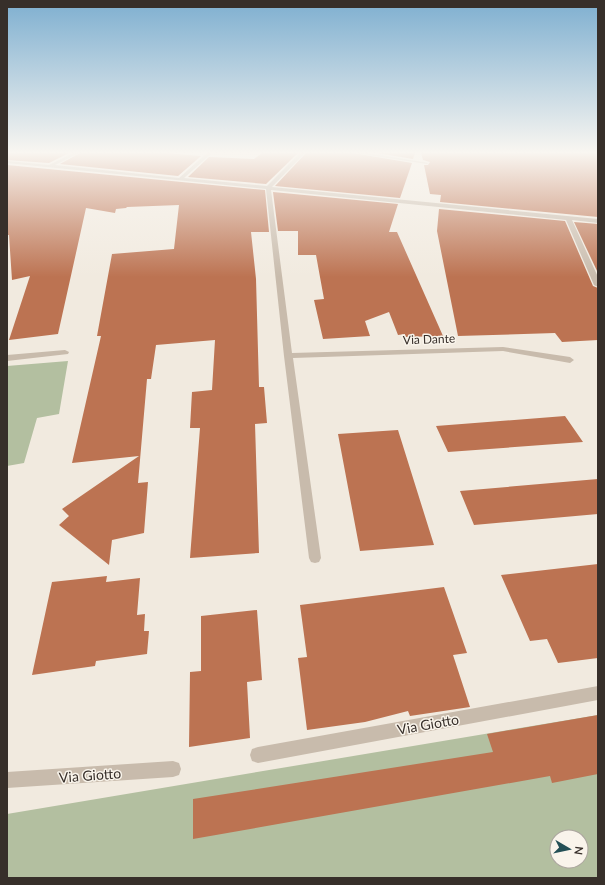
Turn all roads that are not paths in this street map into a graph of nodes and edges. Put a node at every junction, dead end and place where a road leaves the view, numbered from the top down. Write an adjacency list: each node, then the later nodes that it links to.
1 (269, 194): 7 (street)
2 (331, 194): 3 (street)
3 (568, 218): 4 (street); 5 (street)
4 (598, 221)
5 (598, 285)
6 (65, 352): 8 (street)
7 (288, 356): 9 (street, Via Dante); 10 (street)
8 (7, 358)
9 (570, 360)
10 (315, 558)
11 (598, 693): 12 (street, Via Giotto)
12 (258, 755)
13 (173, 769): 14 (street, Via Giotto)
14 (7, 780)

